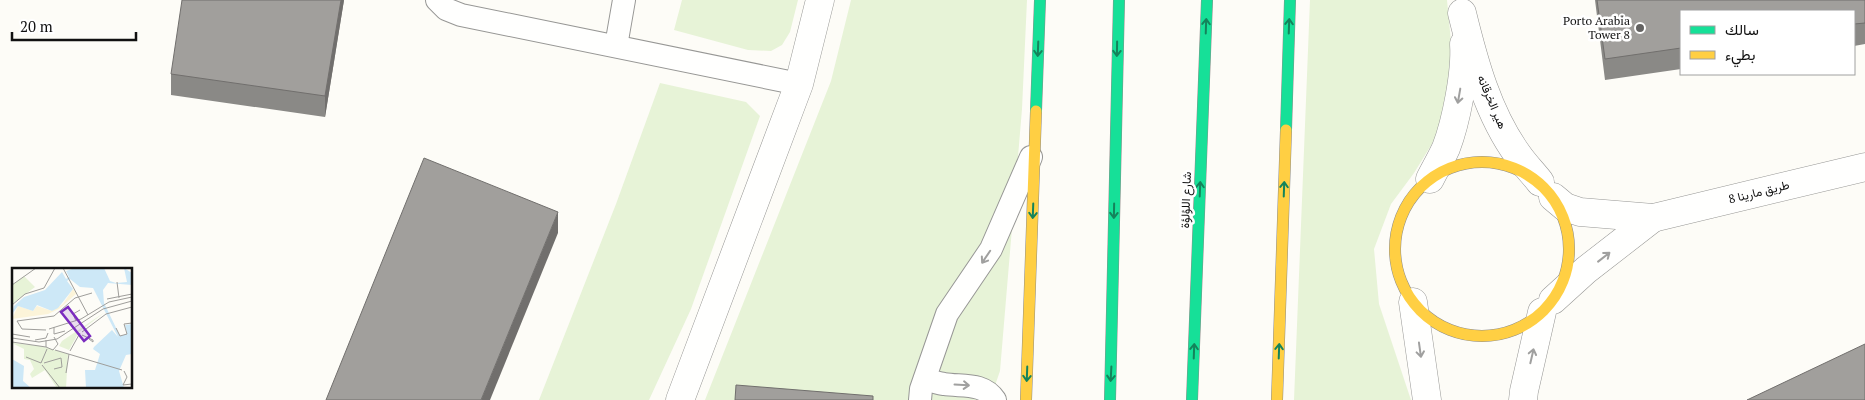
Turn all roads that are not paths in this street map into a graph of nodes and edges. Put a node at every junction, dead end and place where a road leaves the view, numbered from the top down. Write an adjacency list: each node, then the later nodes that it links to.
1 (437, 0): 9 (lane)
2 (624, 0): 9 (lane)
3 (820, 0): 10 (street)
4 (1040, 0): 11 (main road, one-way to 11)
5 (1119, 0): 22 (main road, one-way to 22)
6 (1207, 0): 23 (main road, شارع اللؤلؤة, one-way to 6)
7 (1290, 0): 24 (main road, one-way to 7)
8 (1461, 7): 13 (street, هير الخرقانه, one-way to 13); 14 (street, هير الخرقانه)
9 (616, 46): 10 (lane)
10 (799, 84): 19 (street)
11 (1035, 148): 18 (lane, one-way to 18); 21 (main road, one-way to 21)
12 (1865, 167): 15 (street, طريق مارينا 8)
13 (1430, 180): 14 (main road); 16 (main road)
14 (1547, 190): 15 (street, طريق مارينا 8); 17 (main road)
15 (1653, 218): 17 (street, طريق مارينا 8, one-way to 15)
16 (1413, 302): 17 (main road); 25 (street, one-way to 25)
17 (1547, 306): 26 (street, one-way to 17)
18 (922, 390): 20 (lane, one-way to 20)
19 (680, 400)
20 (995, 400)
21 (1026, 400)
22 (1110, 400)
23 (1192, 400)
24 (1277, 400)
25 (1427, 400)
26 (1523, 400)

